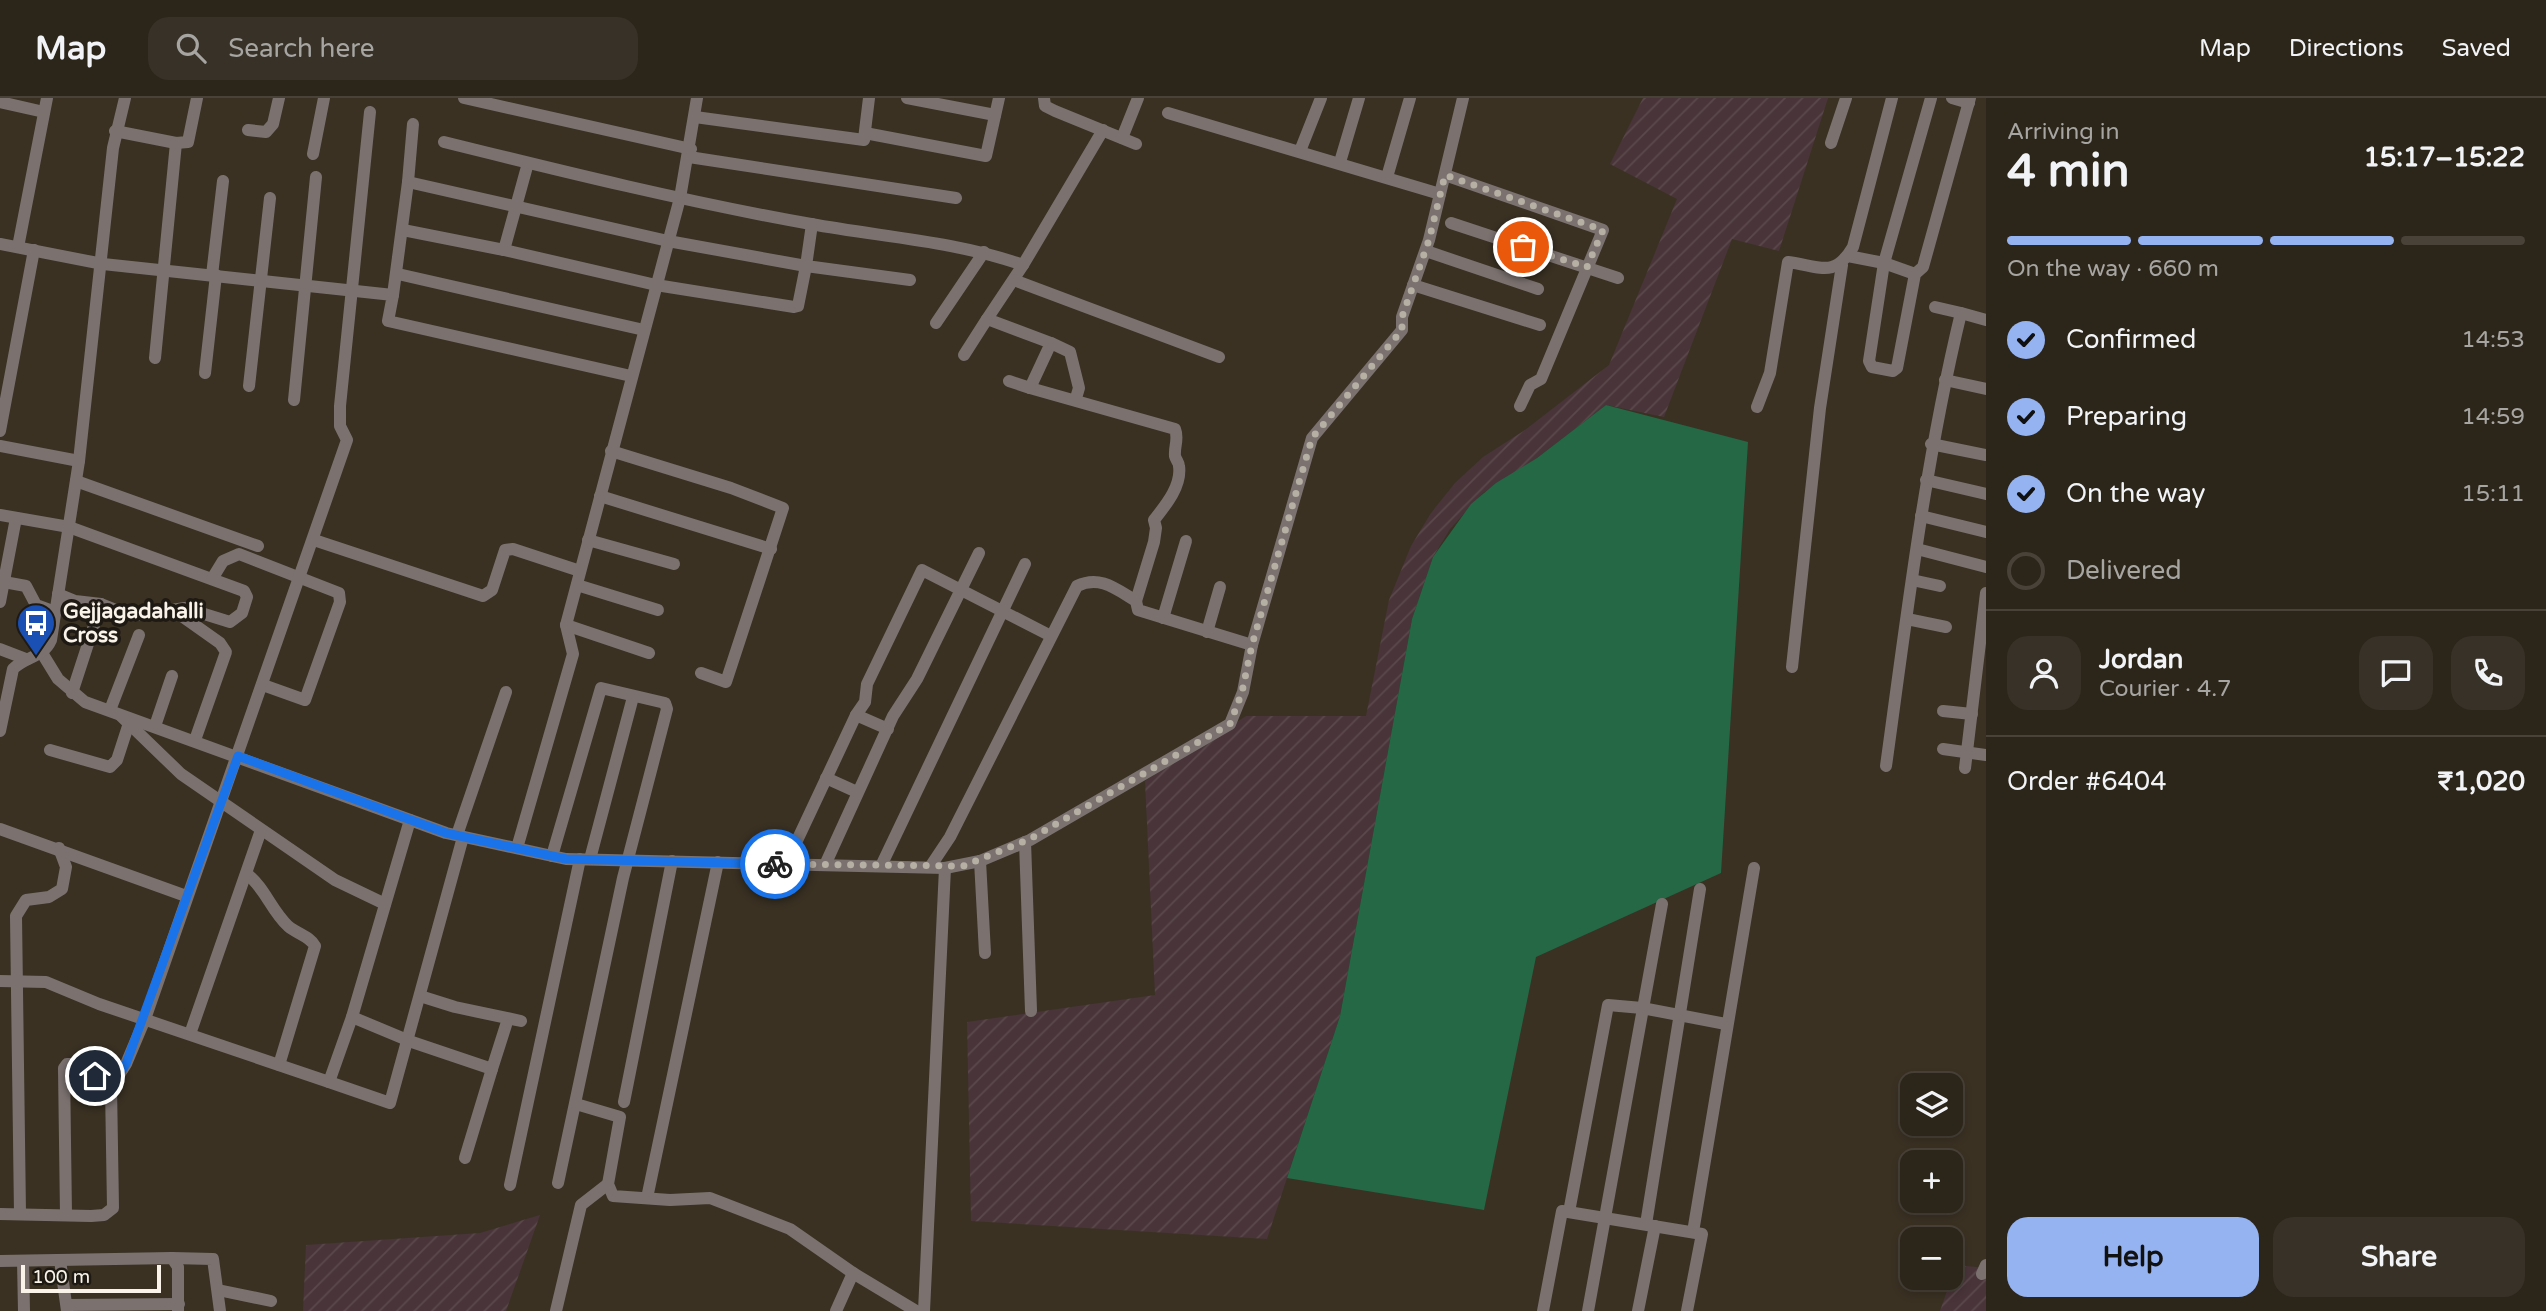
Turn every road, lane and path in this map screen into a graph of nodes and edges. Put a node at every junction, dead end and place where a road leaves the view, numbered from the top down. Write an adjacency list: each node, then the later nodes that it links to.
1 (47, 98): 23 (street)
2 (125, 98): 31 (street)
3 (197, 98): 35 (street)
4 (279, 98): 29 (street)
5 (324, 98): 40 (street)
6 (464, 98): 39 (street)
7 (698, 98): 27 (street)
8 (869, 98): 33 (street)
9 (907, 98): 26 (street)
10 (999, 98): 26 (street)
11 (1044, 98): 30 (street)
12 (1138, 98): 32 (street)
13 (1321, 98): 38 (street)
14 (1359, 98): 41 (street)
15 (1410, 98): 45 (street)
16 (1463, 98): 43 (street)
17 (1846, 98): 36 (street)
18 (1892, 98): 63 (street)
19 (1931, 98): 64 (street)
20 (1952, 98): 21 (street)
21 (1969, 100): 71 (street)
22 (0, 102): 23 (street)
23 (44, 112): 58 (street)
24 (370, 112): 80 (street)
25 (1168, 113): 38 (street)
26 (995, 114): 33 (street)
27 (695, 117): 33 (street); 39 (street)
28 (413, 124): 47 (street)
29 (248, 130)
30 (1103, 130): 32 (street); 66 (street)
31 (116, 131): 35 (street); 65 (street)
32 (1122, 138): 37 (street)
33 (864, 140)
34 (444, 142): 42 (street)
35 (176, 143): 69 (street)
36 (1831, 143)
37 (1136, 144)
38 (1300, 151): 41 (street)
39 (690, 153): 50 (street); 51 (street)
40 (313, 154)
41 (1340, 162): 45 (street)
42 (528, 163): 50 (street); 52 (street)
43 (1445, 175): 48 (street); 68 (street)
44 (316, 177): 77 (street)
45 (1387, 177): 48 (street)
46 (223, 181): 72 (street)
47 (408, 182): 52 (street); 55 (street)
48 (1440, 194): 61 (street)
49 (270, 198): 74 (street)
50 (680, 198): 54 (street); 56 (street)
51 (956, 198)
52 (516, 206): 56 (street); 60 (street)
53 (1451, 223): 68 (street)
54 (811, 224): 62 (street); 67 (street)
55 (403, 230): 60 (street); 70 (street)
56 (668, 241): 67 (street); 78 (street)
57 (0, 244): 58 (street)
58 (18, 247): 59 (street)
59 (34, 250): 65 (street); 105 (street)
60 (504, 250): 78 (street)
61 (1426, 251): 79 (street); 81 (street)
62 (984, 252): 66 (street); 87 (street)
63 (1845, 260): 64 (street); 104 (street); 161 (street)
64 (1884, 263): 71 (street); 71 (street)
65 (103, 264): 69 (street); 110 (street)
66 (1023, 265): 76 (street)
67 (806, 266): 75 (street); 78 (street)
68 (1587, 267): 73 (street); 103 (street)
69 (163, 270): 72 (street); 93 (street)
70 (398, 274): 82 (street); 89 (street)
71 (1915, 274)
72 (214, 275): 74 (street); 94 (street)
73 (1618, 278)
74 (260, 279): 77 (street); 98 (street)
75 (910, 280)
76 (1014, 280): 85 (street); 92 (street)
77 (306, 285): 80 (street); 102 (street)
78 (656, 285): 89 (street)
79 (1413, 285): 88 (street); 156 (street)
80 (352, 289): 82 (street); 120 (street)
81 (1538, 289)
82 (393, 295): 95 (street)
83 (1935, 307): 84 (street)
84 (1961, 313): 86 (street); 96 (street)
85 (987, 319): 90 (street); 91 (street)
86 (1986, 320)
87 (936, 323)
88 (1540, 326)
89 (644, 330): 95 (street)
90 (1051, 343): 99 (street); 101 (street)
91 (964, 355)
92 (1219, 357)
93 (155, 358)
94 (205, 373)
95 (631, 376): 108 (street)
96 (1945, 380): 100 (street); 106 (street)
97 (1009, 381): 99 (street)
98 (249, 386)
99 (1030, 388): 101 (street)
100 (1986, 389)
101 (1076, 398): 141 (street)
102 (294, 400)
103 (1520, 406)
104 (1757, 407)
105 (0, 431)
106 (1931, 444): 109 (street); 111 (street)
107 (0, 446): 110 (street)
108 (611, 451): 114 (street); 124 (street)
109 (1986, 455)
110 (79, 461): 112 (street)
111 (1926, 480): 113 (street); 116 (street)
112 (76, 481): 118 (street); 123 (street)
113 (1986, 494)
114 (600, 496): 121 (street); 124 (street)
115 (0, 515): 117 (street)
116 (1921, 516): 119 (street); 125 (street)
117 (16, 518): 118 (street); 134 (street)
118 (69, 527): 132 (street); 140 (street)
119 (1986, 532)
120 (314, 540): 130 (street); 131 (street)
121 (589, 540): 127 (street); 130 (street)
122 (1186, 541): 148 (street)
123 (258, 546)
124 (771, 549): 163 (street)
125 (1917, 550): 129 (street); 133 (street)
126 (979, 553): 138 (street)
127 (674, 564)
128 (1025, 564): 146 (street)
129 (1986, 567)
130 (580, 571): 135 (street)
131 (301, 576): 132 (street); 165 (street); 165 (street)
132 (212, 579): 144 (street)
133 (1912, 580): 136 (street); 149 (street)
134 (4, 582): 142 (street); 147 (street)
135 (577, 586): 145 (street); 150 (street)
136 (1940, 586)
137 (1220, 587): 153 (street)
138 (961, 590): 146 (street); 173 (street); 176 (street)
139 (1986, 593): 151 (street)
140 (58, 594): 143 (street); 147 (street)
141 (1136, 601): 148 (street); 155 (street)
142 (0, 603)
143 (101, 604): 144 (street); 167 (street)
144 (172, 609): 178 (street)
145 (657, 610)
146 (1003, 610): 155 (street); 204 (street)
147 (55, 612): 158 (street)
148 (1163, 618): 153 (street)
149 (1907, 619): 152 (street); 184 (street)
150 (566, 625): 159 (street); 195 (street)
151 (1984, 625): 162 (street)
152 (1946, 627)
153 (1207, 632): 156 (street)
154 (139, 635): 171 (street)
155 (1051, 636): 205 (street)
156 (1252, 645): 193 (street)
157 (0, 649): 160 (street)
158 (42, 653): 160 (street); 167 (street)
159 (649, 653)
160 (26, 659): 177 (street)
161 (1792, 667)
162 (1982, 668): 172 (street)
163 (701, 673)
164 (172, 676): 175 (street)
165 (263, 685): 183 (street)
166 (506, 692): 192 (street)
167 (72, 693): 171 (street)
168 (633, 697): 196 (street); 197 (street); 198 (street)
169 (1943, 711): 172 (street)
170 (1986, 711): 172 (street)
171 (115, 712): 174 (street); 175 (street)
172 (1972, 712): 181 (street)
173 (856, 715): 176 (street); 186 (street)
174 (129, 723): 180 (street); 188 (street)
175 (155, 726): 178 (street)
176 (888, 729): 187 (street)
177 (0, 731)
178 (195, 740): 183 (street)
179 (1943, 749): 181 (street)
180 (50, 750)
181 (1967, 753): 182 (street); 185 (street)
182 (1986, 755)
183 (238, 756): 188 (street); 189 (street)
184 (1886, 766)
185 (1965, 768)
186 (826, 778): 187 (street); 202 (street)
187 (857, 792): 203 (street)
188 (220, 801): 191 (street); 210 (street)
189 (410, 820): 192 (street); 211 (street)
190 (0, 828): 194 (street)
191 (261, 830): 208 (street); 211 (street)
192 (460, 836): 195 (street); 216 (street)
193 (1025, 842): 200 (street); 218 (street)
194 (59, 848): 210 (street); 215 (street)
195 (517, 848): 196 (street)
196 (552, 856): 197 (street)
197 (585, 859): 198 (street); 236 (street)
198 (629, 860): 199 (street); 232 (street)
199 (672, 861): 201 (street); 231 (street)
200 (980, 861): 206 (street); 213 (street)
201 (718, 862): 202 (street); 237 (street)
202 (786, 864): 203 (street)
203 (825, 865): 204 (street)
204 (881, 866): 205 (street)
205 (930, 867): 206 (street)
206 (945, 868): 259 (street)
207 (1754, 868): 223 (street)
208 (247, 874): 225 (street); 227 (street)
209 (1700, 889): 219 (street)
210 (186, 895): 221 (street)
211 (385, 904): 220 (street)
212 (1662, 904): 217 (street)
213 (985, 953)
214 (0, 981): 215 (street)
215 (17, 981): 221 (street); 240 (street)
216 (420, 996): 222 (street); 226 (street)
217 (1642, 1008): 219 (street); 238 (street); 242 (street)
218 (1031, 1012)
219 (1679, 1014): 223 (street); 243 (street)
220 (352, 1017): 226 (street); 230 (street)
221 (145, 1019): 225 (street); 229 (street)
222 (521, 1021)
223 (1726, 1024): 244 (street)
224 (506, 1025): 228 (street)
225 (190, 1034): 227 (street)
226 (408, 1041): 228 (street); 230 (street)
227 (279, 1065): 230 (street)
228 (492, 1069): 233 (street)
229 (122, 1070): 241 (street); 241 (street)
230 (328, 1082)
231 (624, 1102)
232 (576, 1104): 234 (street); 235 (street)
233 (466, 1158)
234 (558, 1183)
235 (608, 1184): 237 (street); 256 (street)
236 (510, 1185)
237 (647, 1198): 249 (street)
238 (1569, 1212): 242 (street); 260 (street)
239 (0, 1214): 240 (street)
240 (20, 1214): 241 (street)
241 (66, 1215)
242 (1607, 1216): 243 (street); 261 (street)
243 (1651, 1225): 244 (street); 262 (street)
244 (1693, 1233): 263 (street)
245 (172, 1258): 246 (street); 250 (street); 253 (street)
246 (60, 1260): 248 (street); 252 (street)
247 (0, 1261): 248 (street)
248 (23, 1261): 254 (street)
249 (853, 1273): 257 (street); 258 (street)
250 (218, 1290): 251 (street); 255 (street)
251 (271, 1301)
252 (67, 1308): 253 (street)
253 (179, 1308)
254 (24, 1311)
255 (220, 1311)
256 (556, 1311)
257 (836, 1311)
258 (916, 1311)
259 (924, 1311)
260 (1543, 1311)
261 (1588, 1311)
262 (1638, 1311)
263 (1687, 1311)

